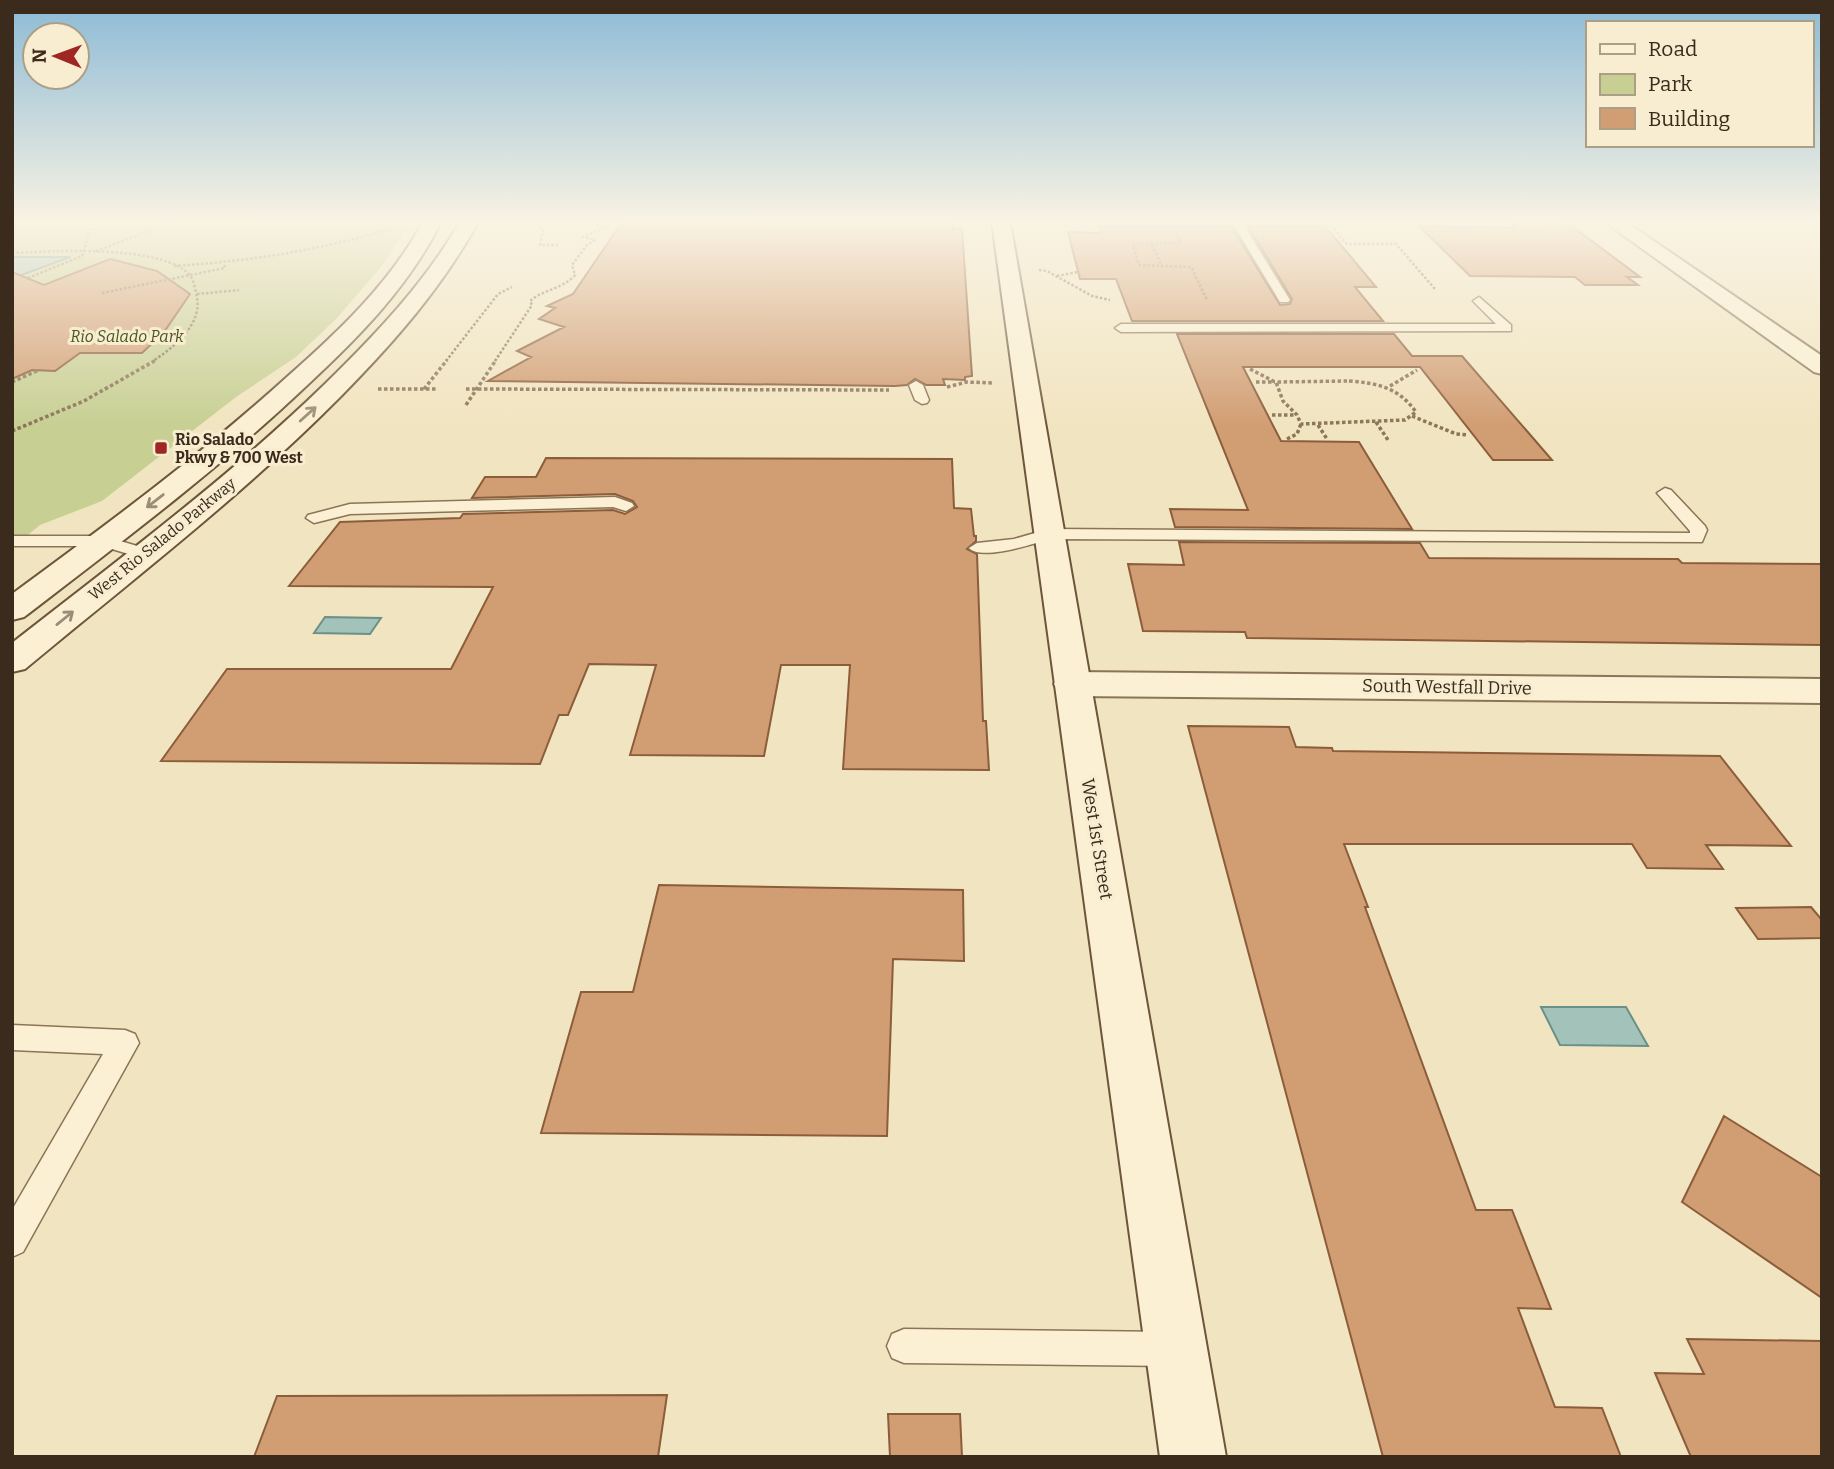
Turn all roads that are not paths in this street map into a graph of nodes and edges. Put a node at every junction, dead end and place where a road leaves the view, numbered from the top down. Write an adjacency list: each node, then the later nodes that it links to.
1 (386, 291): 17 (street, West Rio Salado Parkway, one-way to 17)
2 (424, 291): 19 (street, West Rio Salado Parkway, one-way to 2)
3 (1012, 291): 15 (street, West 1st Street)
4 (1278, 291): 6 (lane)
5 (1712, 291): 9 (street)
6 (1284, 300)
7 (1479, 300): 8 (lane)
8 (1121, 328)
9 (1822, 367)
10 (1665, 493): 15 (lane)
11 (563, 505): 12 (lane); 13 (lane); 14 (lane)
12 (626, 506)
13 (609, 513)
14 (314, 518)
15 (1049, 534): 18 (lane); 22 (street, West 1st Street)
16 (12, 541): 17 (lane)
17 (103, 541): 19 (lane); 20 (street, West Rio Salado Parkway)
18 (977, 548)
19 (145, 554): 21 (street, West Rio Salado Parkway, one-way to 19)
20 (12, 610)
21 (12, 661)
22 (1072, 684): 23 (street, South Westfall Drive); 27 (street, West 1st Street)
23 (1822, 691)
24 (12, 1037): 25 (lane)
25 (12, 1241)
26 (904, 1346): 27 (lane)
27 (1175, 1349): 28 (street, West 1st Street)
28 (1193, 1457)

